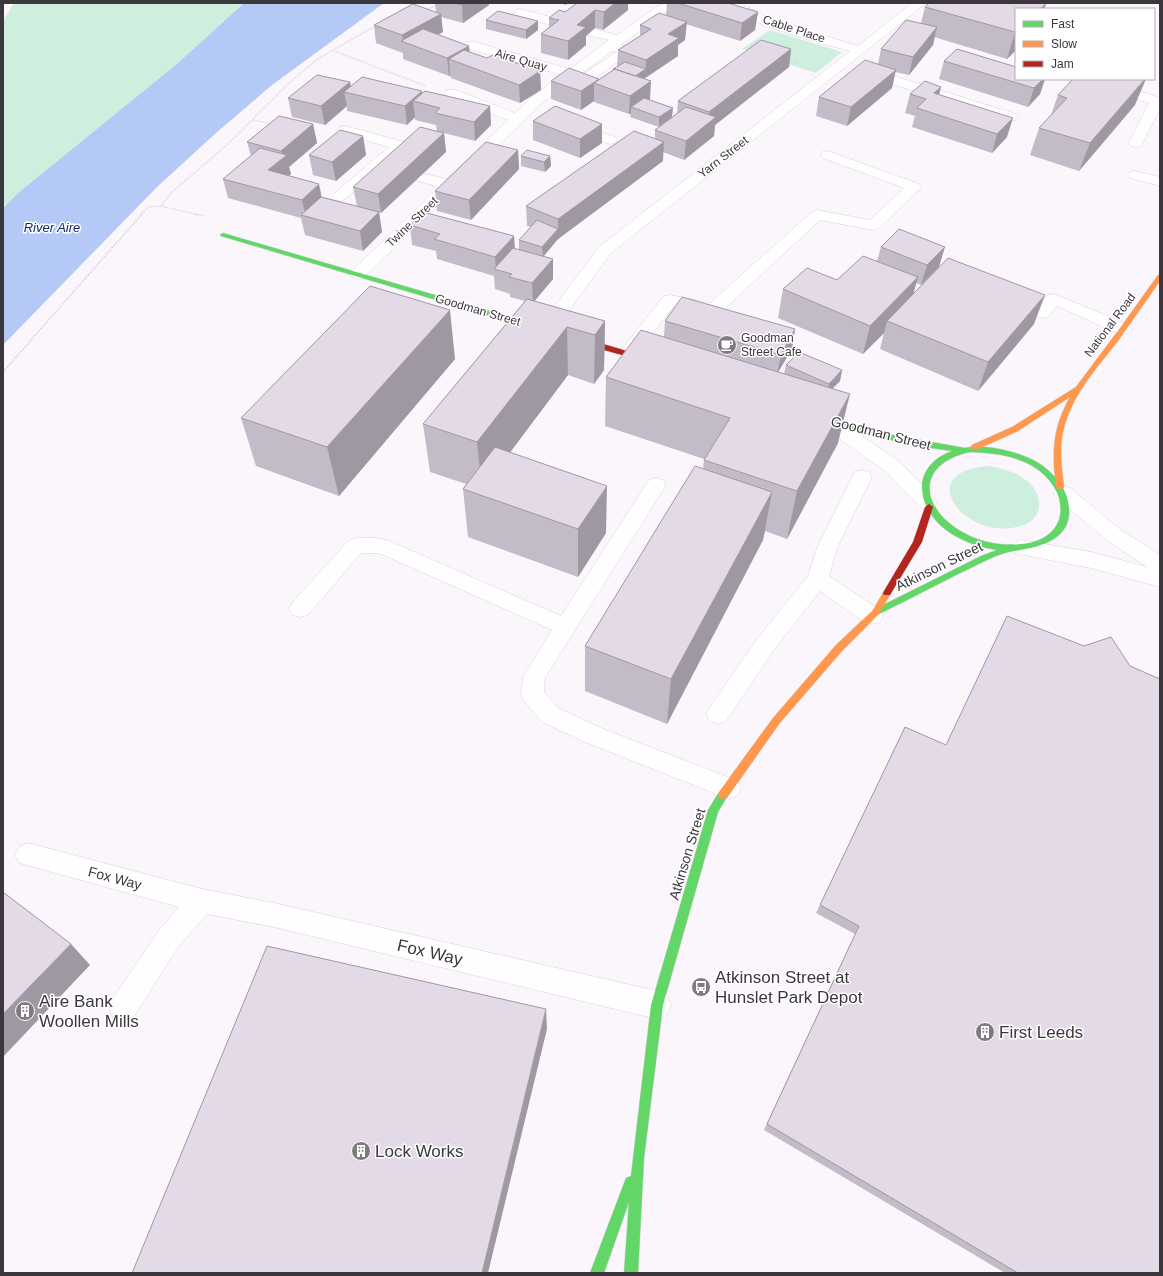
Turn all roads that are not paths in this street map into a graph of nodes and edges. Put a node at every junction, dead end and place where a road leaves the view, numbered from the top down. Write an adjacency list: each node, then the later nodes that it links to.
1 (676, 3): 7 (street, Twine Street)
2 (731, 3): 9 (street, Cable Place)
3 (920, 3): 9 (street, Yarn Street)
4 (520, 13): 5 (street)
5 (570, 26)
6 (591, 32): 7 (street)
7 (614, 42): 11 (street, Twine Street)
8 (470, 45): 11 (street, Aire Quay)
9 (859, 50): 10 (street, Yarn Street)
10 (843, 64): 17 (street); 33 (street, Yarn Street)
11 (572, 74): 15 (street, Twine Street)
12 (1103, 80): 14 (street)
13 (451, 93): 15 (street)
14 (1158, 102): 21 (street)
15 (522, 114): 16 (street); 26 (street, Twine Street)
16 (540, 115)
17 (1011, 117)
18 (562, 122): 20 (street)
19 (345, 130): 27 (street)
20 (610, 140)
21 (1136, 143)
22 (828, 155): 36 (street)
23 (1135, 175): 25 (street)
24 (420, 177): 26 (street)
25 (1160, 182)
26 (451, 185): 29 (street, Twine Street)
27 (340, 196)
28 (223, 235): 29 (street, Goodman Street)
29 (358, 274): 33 (street, Goodman Street)
30 (1160, 276): 32 (street, National Road)
31 (998, 297): 32 (street)
32 (1123, 329): 38 (street, National Road)
33 (545, 330): 35 (street, Yarn Street)
34 (568, 336): 36 (street)
35 (521, 342)
36 (627, 354): 37 (street)
37 (664, 364)
38 (1079, 387): 40 (street, National Road); 43 (street, National Road)
39 (815, 414): 40 (street, Goodman Street); 44 (street, Goodman Street)
40 (967, 450): 43 (street); 44 (street)
41 (862, 477): 47 (street)
42 (656, 485): 51 (street)
43 (1061, 490): 45 (street); 46 (street)
44 (928, 505): 45 (street); 50 (street, Atkinson Street)
45 (1018, 548): 48 (street); 50 (street, Atkinson Street)
46 (1160, 565)
47 (818, 579): 50 (street); 52 (street)
48 (1160, 579)
49 (300, 609): 51 (street)
50 (874, 614): 53 (street, Atkinson Street)
51 (566, 628): 53 (street)
52 (718, 714)
53 (729, 788): 56 (street, Atkinson Street)
54 (28, 856): 55 (street, Fox Way)
55 (202, 901): 56 (street, Fox Way); 57 (street)
56 (658, 1005): 58 (street, Atkinson Street)
57 (123, 1008)
58 (638, 1158): 59 (street, Atkinson Street); 60 (street, Atkinson Street)
59 (597, 1273)
60 (631, 1273)

